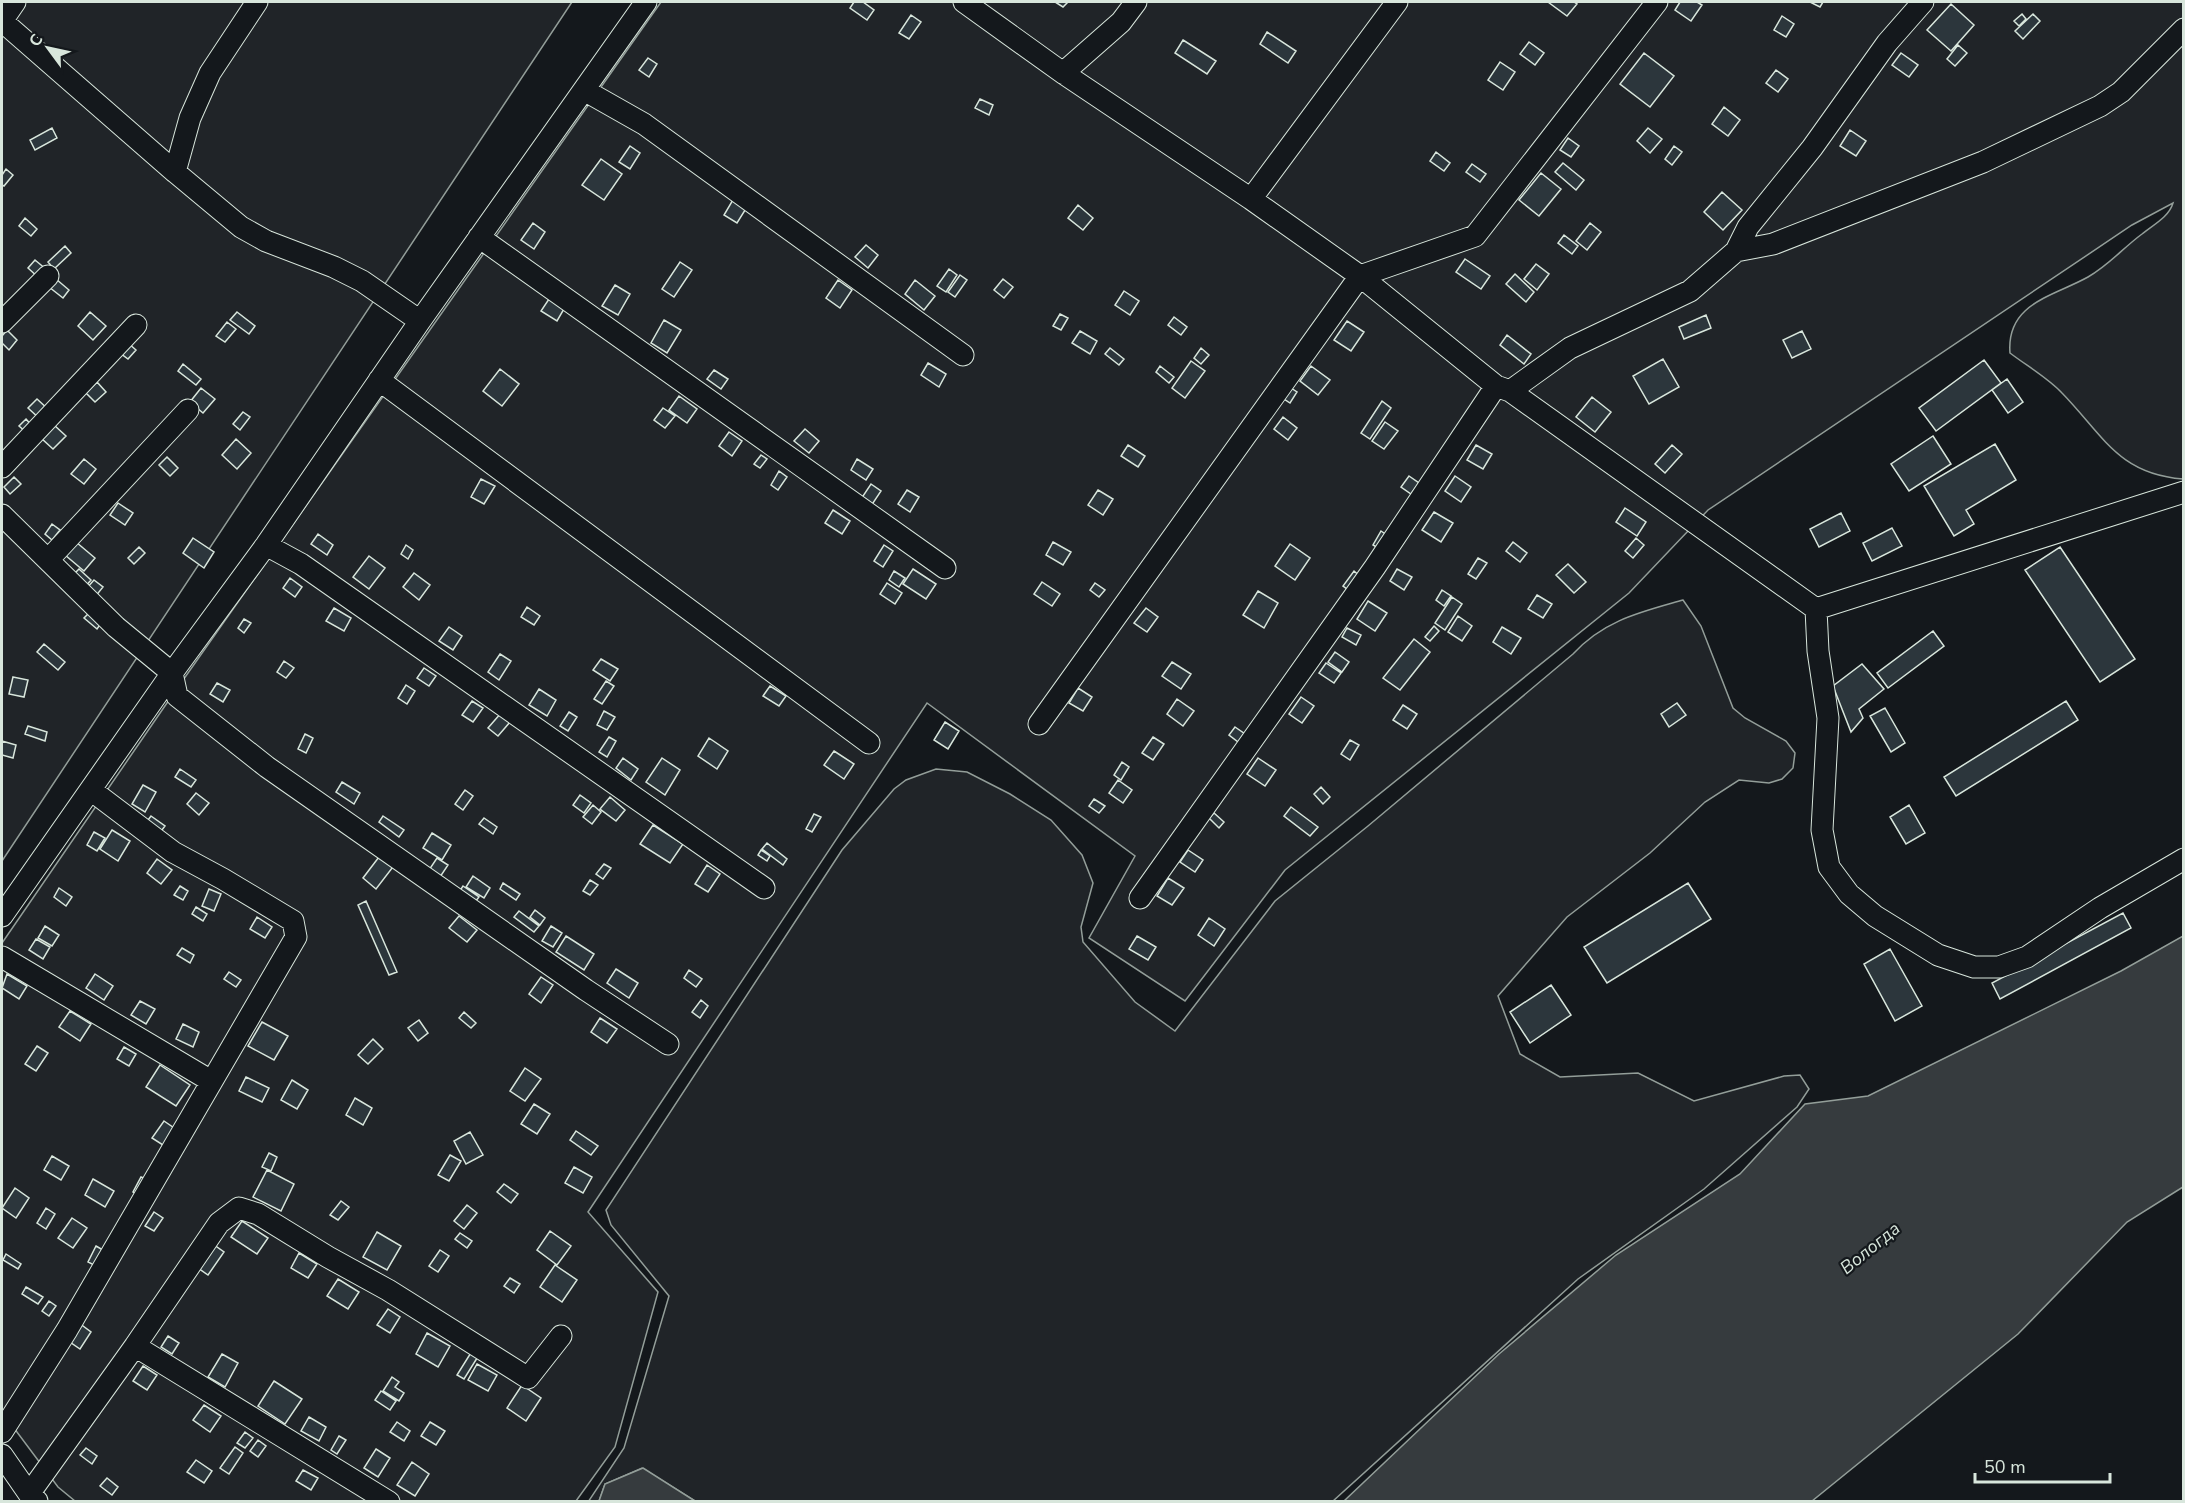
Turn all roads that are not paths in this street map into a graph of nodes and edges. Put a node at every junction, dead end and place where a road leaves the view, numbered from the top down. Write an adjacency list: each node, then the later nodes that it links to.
1 (15, 2): 9 (street)
2 (256, 2): 13 (street)
3 (646, 2): 12 (street)
4 (964, 2): 11 (street)
5 (1136, 2): 11 (street)
6 (1397, 2): 14 (street)
7 (1658, 2): 18 (street)
8 (1923, 2): 16 (street)
9 (2, 21): 13 (street)
10 (2184, 29): 16 (street)
11 (1063, 73): 14 (street)
12 (584, 90): 15 (street); 22 (street)
13 (175, 172): 19 (street)
14 (1251, 198): 18 (street)
15 (479, 237): 19 (street); 31 (street)
16 (1736, 251): 24 (street)
17 (48, 276): 20 (street)
18 (1360, 276): 24 (street); 34 (street)
19 (420, 321): 23 (street)
20 (2, 322)
21 (136, 326): 26 (street)
22 (963, 356)
23 (380, 380): 29 (street); 35 (street)
24 (1503, 388): 32 (street); 39 (street)
25 (188, 410): 30 (street)
26 (2, 467)
27 (2184, 492): 32 (street)
28 (2, 515): 30 (street)
29 (266, 545): 33 (street); 38 (street)
30 (48, 560): 33 (street)
31 (945, 568)
32 (1816, 609): 37 (street)
33 (172, 673): 36 (street); 42 (street)
34 (1039, 724)
35 (869, 743)
36 (91, 790): 40 (street); 43 (street)
37 (2184, 859)
38 (764, 888)
39 (1140, 898)
40 (2, 916)
41 (2, 957): 43 (street)
42 (668, 1044)
43 (211, 1081): 46 (street)
44 (561, 1336): 45 (street)
45 (135, 1346): 48 (street); 49 (street)
46 (2, 1432)
47 (2, 1455): 48 (street)
48 (33, 1498)
49 (388, 1502)

